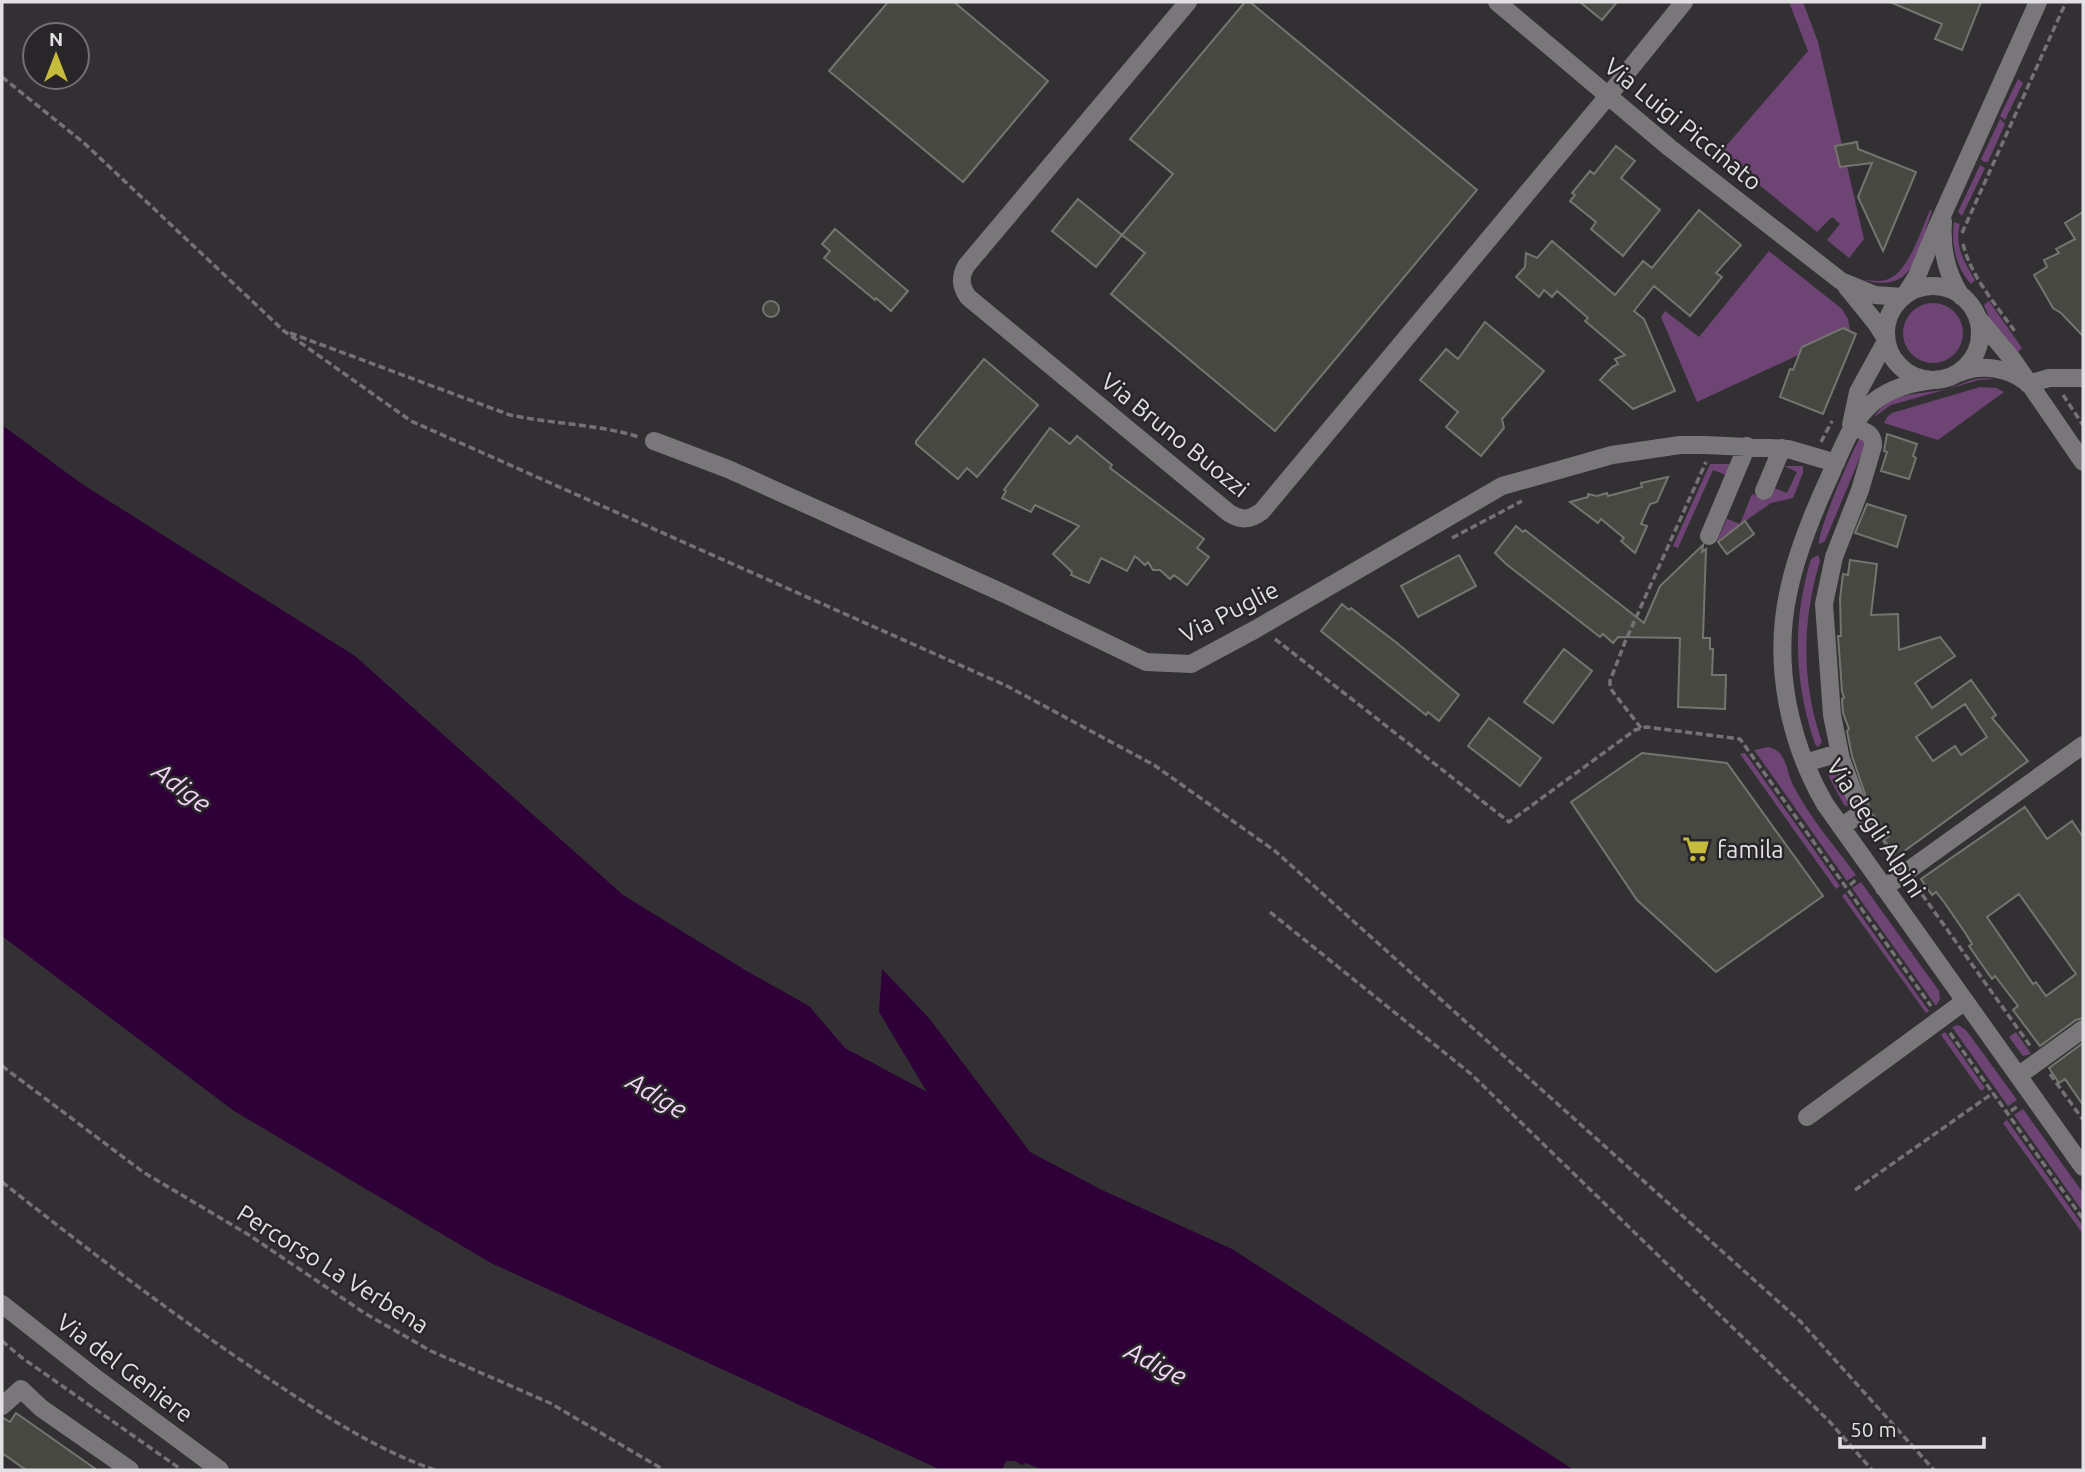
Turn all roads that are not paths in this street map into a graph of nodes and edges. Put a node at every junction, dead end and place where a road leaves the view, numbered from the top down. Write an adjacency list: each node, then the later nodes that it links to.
1 (1188, 2): 5 (street, Via Bruno Buozzi)
2 (1497, 2): 5 (street, Via Luigi Piccinato)
3 (1684, 2): 5 (street)
4 (2038, 2): 6 (street)
5 (1608, 96): 7 (street, Via Luigi Piccinato)
6 (1945, 212): 8 (street); 9 (street)
7 (1841, 281): 8 (street, Via Luigi Piccinato); 11 (street, Via Luigi Piccinato)
8 (1904, 296): 9 (street); 11 (street)
9 (1961, 296): 10 (street)
10 (1974, 312): 12 (street); 15 (street)
11 (1886, 340): 14 (street); 16 (street, Via degli Alpini)
12 (1958, 373): 14 (street); 15 (street)
13 (2083, 377): 15 (street)
14 (1933, 380): 16 (street, Via degli Alpini)
15 (2028, 384): 20 (street)
16 (1851, 429): 21 (street, Via degli Alpini); 25 (street)
17 (654, 441): 18 (street, Via Puglie)
18 (1747, 446): 19 (street, Via Puglie); 23 (street)
19 (1782, 448): 21 (street, Via Puglie); 22 (street)
20 (2083, 462)
21 (1836, 463): 26 (street, Via degli Alpini)
22 (1764, 491)
23 (1709, 536)
24 (2083, 745): 28 (street)
25 (1839, 753): 26 (street); 27 (street)
26 (1805, 763): 27 (street, Via degli Alpini)
27 (1840, 827): 28 (street, Via degli Alpini)
28 (1884, 888): 29 (street, Via degli Alpini)
29 (1965, 1001): 31 (street, Via degli Alpini); 32 (street)
30 (2083, 1029): 31 (street)
31 (2018, 1076): 33 (street, Via degli Alpini)
32 (1807, 1116)
33 (2083, 1167)
34 (2, 1304): 37 (street, Via del Geniere)
35 (2, 1406): 36 (street)
36 (130, 1470)
37 (220, 1470)

